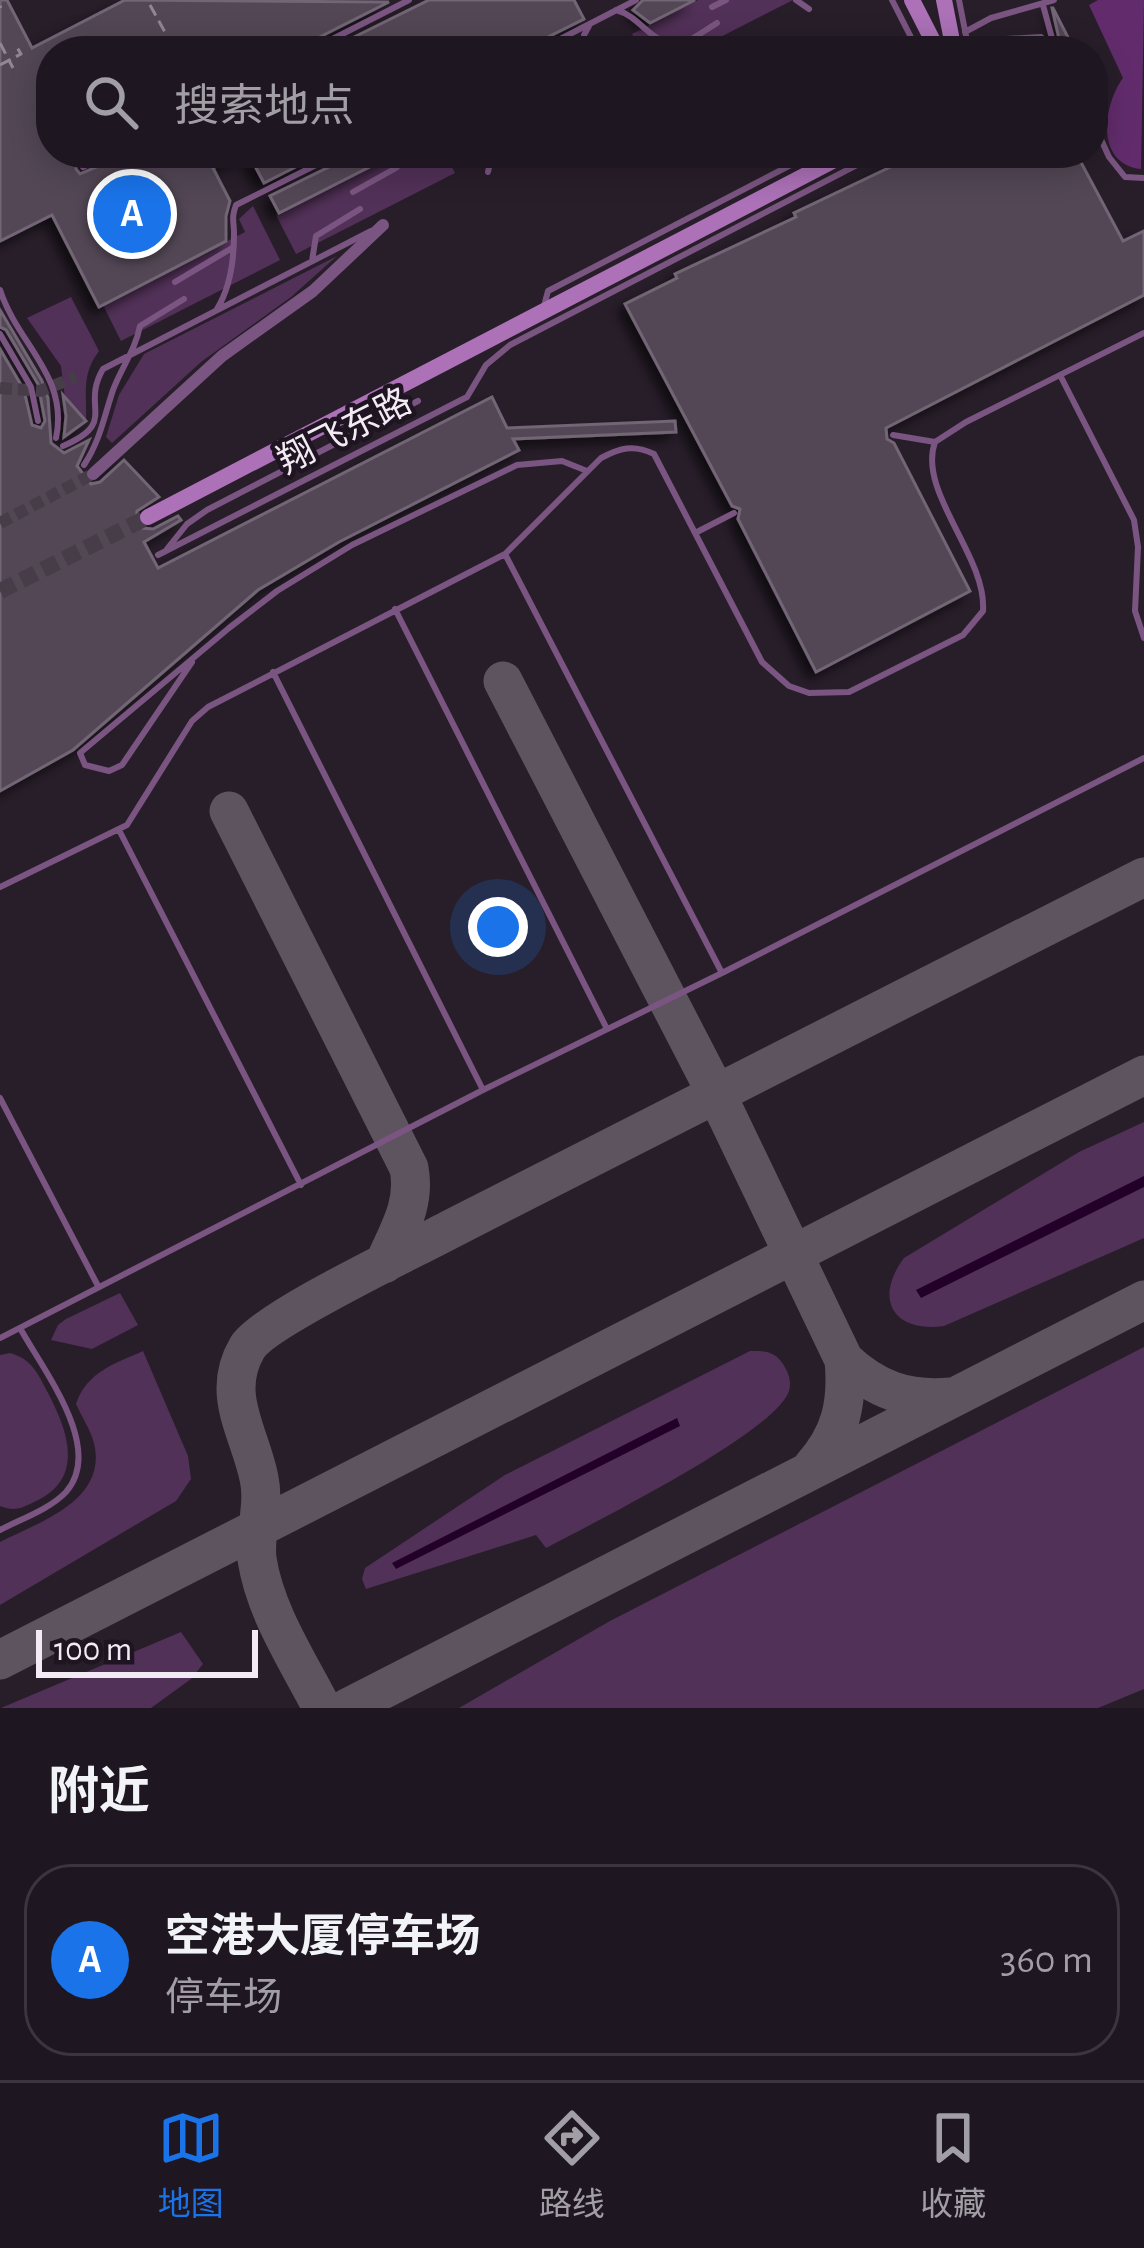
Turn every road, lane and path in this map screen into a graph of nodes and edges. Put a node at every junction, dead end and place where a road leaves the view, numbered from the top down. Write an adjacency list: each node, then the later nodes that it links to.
1 (409, 0): 20 (lane)
2 (636, 0): 15 (lane)
3 (726, 0): 13 (lane)
4 (796, 0): 14 (lane)
5 (892, 0): 25 (lane)
6 (912, 0): 26 (main road)
7 (933, 0): 18 (lane)
8 (944, 0): 27 (main road)
9 (958, 0): 18 (lane)
10 (1054, 0): 12 (lane)
11 (151, 5): 19 (path)
12 (1043, 5): 18 (lane); 29 (lane)
13 (712, 7)
14 (809, 9)
15 (616, 10): 16 (lane); 23 (lane)
16 (590, 23): 21 (lane); 22 (lane)
17 (717, 23): 24 (lane)
18 (964, 32): 28 (lane)
19 (167, 36)
20 (338, 36)
21 (565, 36)
22 (584, 36)
23 (652, 36)
24 (693, 36)
25 (910, 36)
26 (930, 36)
27 (951, 36)
28 (965, 36)
29 (1053, 36)
30 (0, 43): 32 (path)
31 (15, 44): 32 (path)
32 (9, 60): 33 (path); 34 (path)
33 (0, 65)
34 (13, 68)
35 (1108, 155): 45 (lane)
36 (85, 168): 44 (lane)
37 (311, 168): 49 (lane)
38 (396, 168): 46 (lane)
39 (489, 168): 43 (lane)
40 (785, 168): 55 (lane)
41 (819, 168): 69 (main road)
42 (851, 168): 55 (lane, 翔飞东路)
43 (488, 172)
44 (91, 176)
45 (1144, 178)
46 (353, 192)
47 (360, 209): 50 (lane)
48 (383, 225): 50 (lane); 66 (street)
49 (232, 248): 51 (lane); 54 (lane)
50 (312, 261): 54 (lane)
51 (176, 282)
52 (0, 290): 63 (lane)
53 (184, 299): 58 (lane)
54 (216, 310): 58 (lane)
55 (536, 333): 60 (lane, 翔飞东路)
56 (1144, 333): 59 (lane)
57 (0, 334): 61 (lane)
58 (136, 351): 65 (lane); 66 (lane)
59 (1060, 375): 64 (lane); 73 (lane)
60 (418, 401)
61 (38, 421)
62 (893, 435): 64 (lane)
63 (56, 438)
64 (935, 442): 70 (lane)
65 (63, 446)
66 (89, 470)
67 (587, 471): 70 (lane); 71 (lane); 74 (lane)
68 (734, 513): 70 (lane)
69 (148, 517)
70 (695, 533)
71 (506, 554): 72 (lane); 79 (lane)
72 (395, 610): 75 (lane); 80 (lane)
73 (1144, 638)
74 (192, 662): 74 (lane)
75 (273, 672): 77 (lane); 81 (lane)
76 (1144, 758): 79 (lane)
77 (119, 830): 78 (lane); 83 (lane)
78 (0, 887)
79 (722, 973): 80 (lane)
80 (607, 1030): 81 (lane)
81 (483, 1090): 83 (lane)
82 (0, 1098): 84 (lane)
83 (301, 1184): 84 (lane)
84 (99, 1288): 85 (lane)
85 (20, 1328): 86 (lane); 87 (lane)
86 (0, 1338)
87 (0, 1530)

